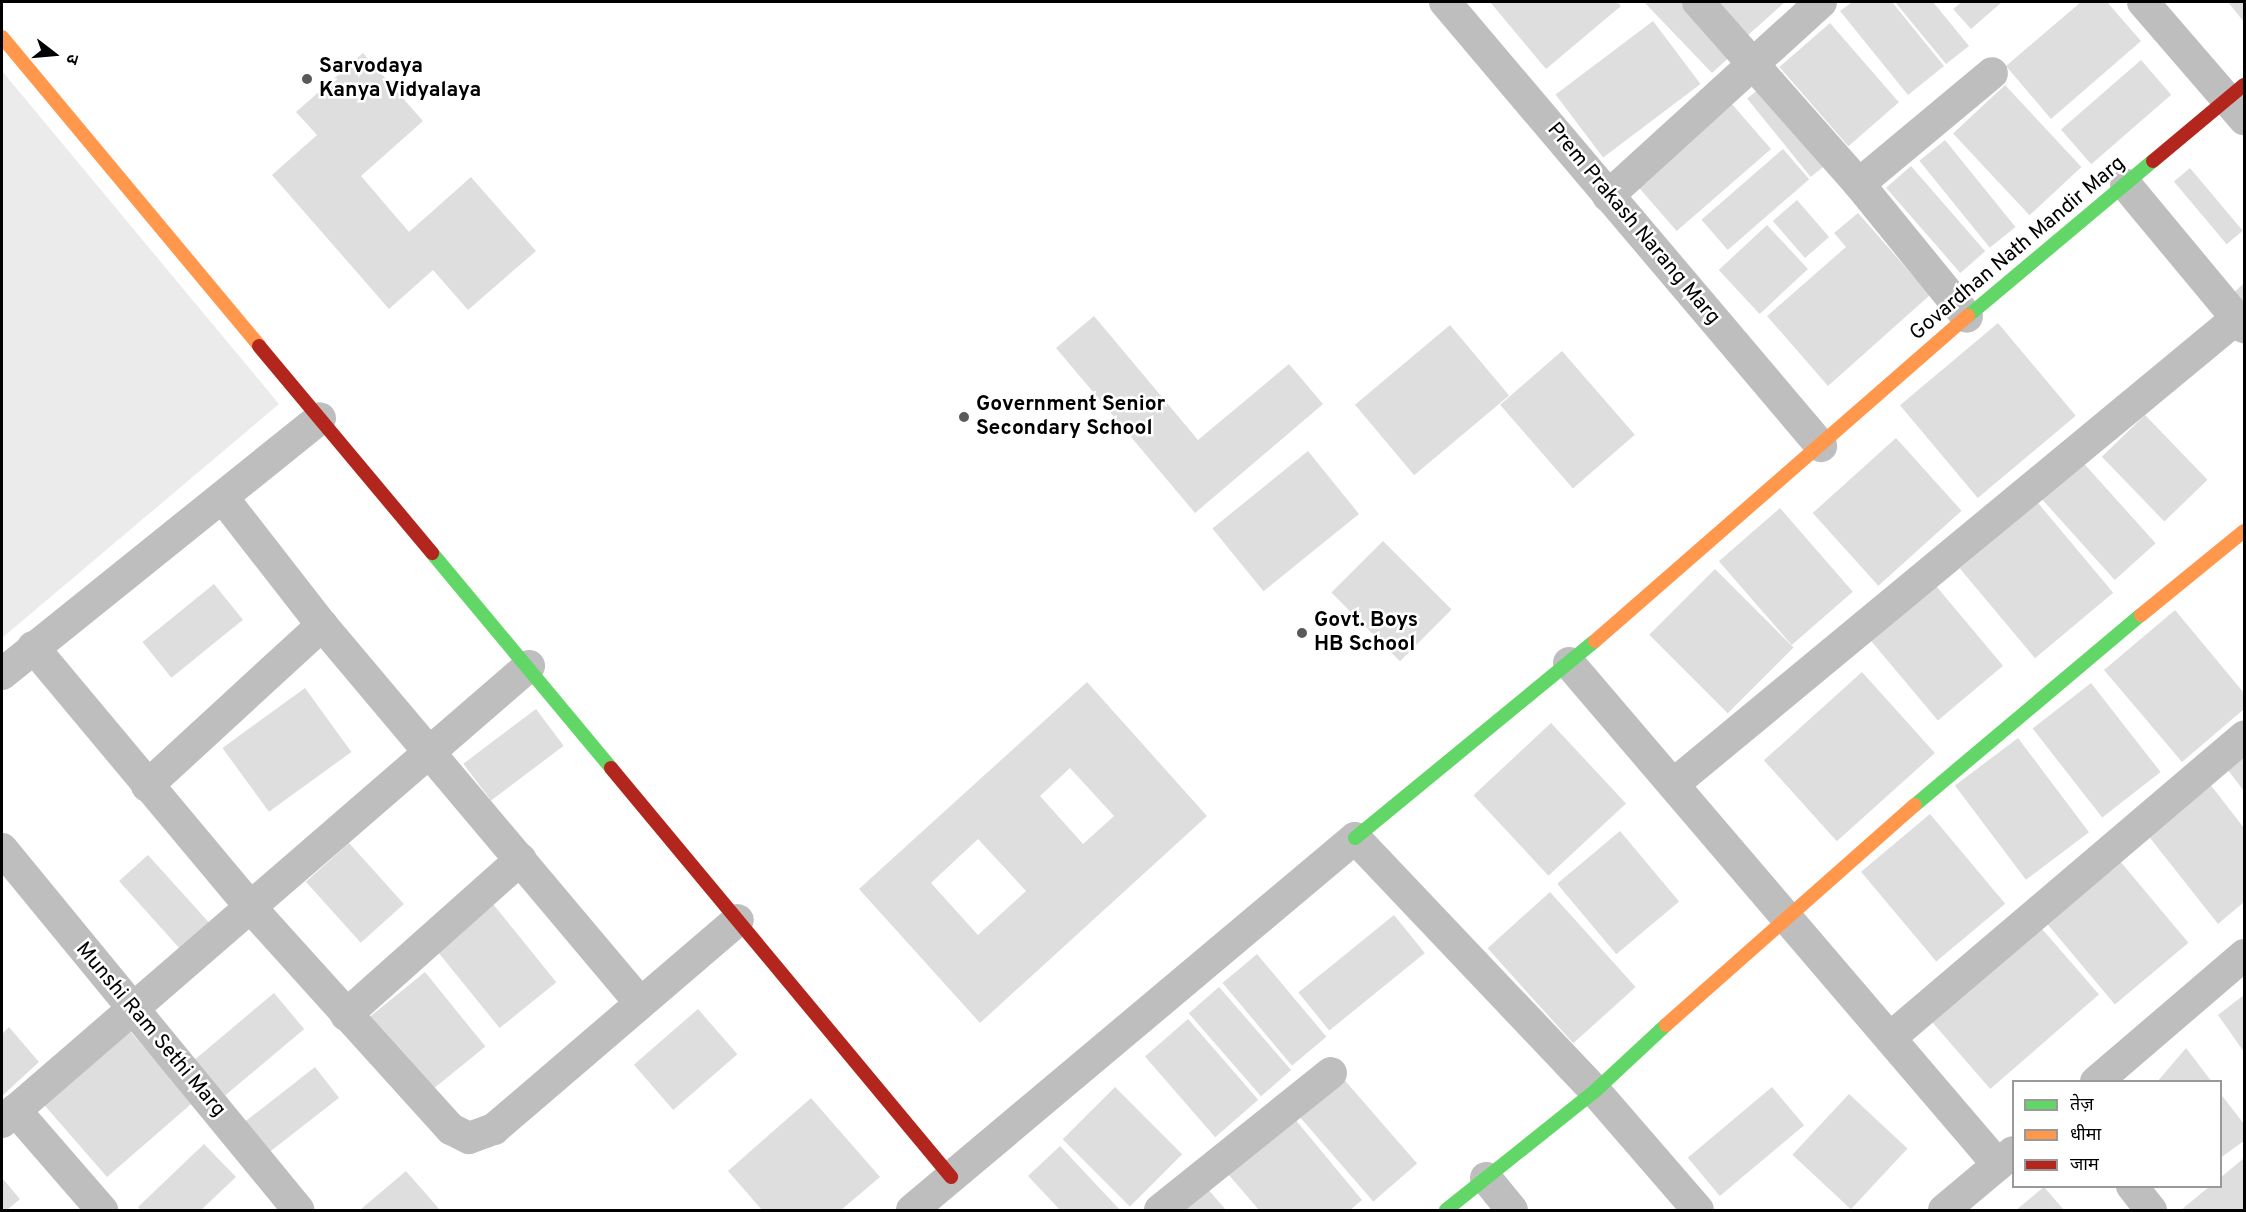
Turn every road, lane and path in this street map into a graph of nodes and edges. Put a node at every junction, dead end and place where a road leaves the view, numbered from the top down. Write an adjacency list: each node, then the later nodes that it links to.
1 (1445, 2): 11 (street, Prem Prakash Narang Marg)
2 (1698, 2): 6 (street)
3 (1821, 2): 6 (street)
4 (2143, 2): 8 (street)
5 (2, 38): 14 (street)
6 (1752, 62): 9 (street); 11 (street)
7 (1992, 72): 9 (street)
8 (2238, 101): 10 (street, Govardhan Nath Mandir Marg)
9 (1858, 184): 12 (street)
10 (2127, 185): 12 (street, Govardhan Nath Mandir Marg); 13 (street)
11 (1608, 196): 15 (street, Prem Prakash Narang Marg)
12 (1967, 317): 15 (street, Govardhan Nath Mandir Marg)
13 (2241, 322): 25 (street)
14 (320, 418): 16 (street); 21 (street)
15 (1821, 446): 20 (street, Govardhan Nath Mandir Marg)
16 (223, 498): 18 (street); 19 (street)
17 (2244, 531): 31 (street)
18 (322, 625): 24 (street); 26 (street)
19 (33, 647): 22 (street); 26 (street)
20 (1569, 663): 25 (street); 27 (street, Govardhan Nath Mandir Marg)
21 (529, 666): 24 (street); 32 (street)
22 (2, 674)
23 (2244, 737): 37 (street)
24 (430, 753): 29 (street); 30 (street)
25 (1675, 783): 31 (street)
26 (147, 786): 30 (street)
27 (1355, 838): 40 (street); 43 (street)
28 (2, 849): 35 (street, Munshi Ram Sethi Marg)
29 (521, 859): 34 (street); 36 (street)
30 (252, 909): 35 (street); 36 (street)
31 (1786, 915): 37 (street); 40 (street)
32 (738, 920): 34 (street); 43 (street)
33 (2244, 955): 39 (street)
34 (639, 1002): 36 (street)
35 (130, 1009): 41 (street); 47 (street, Munshi Ram Sethi Marg)
36 (346, 1015)
37 (1890, 1038): 42 (street)
38 (1331, 1073): 49 (street)
39 (2098, 1080)
40 (1595, 1092): 44 (street); 52 (street)
41 (8, 1116): 46 (street)
42 (2006, 1158): 53 (street)
43 (951, 1177): 48 (street)
44 (1486, 1179): 50 (street); 51 (street)
45 (2134, 1188): 54 (street)
46 (102, 1210)
47 (299, 1210)
48 (912, 1210)
49 (1160, 1210)
50 (1446, 1210)
51 (1512, 1210)
52 (1698, 1210)
53 (1944, 1210)
54 (2151, 1210)

